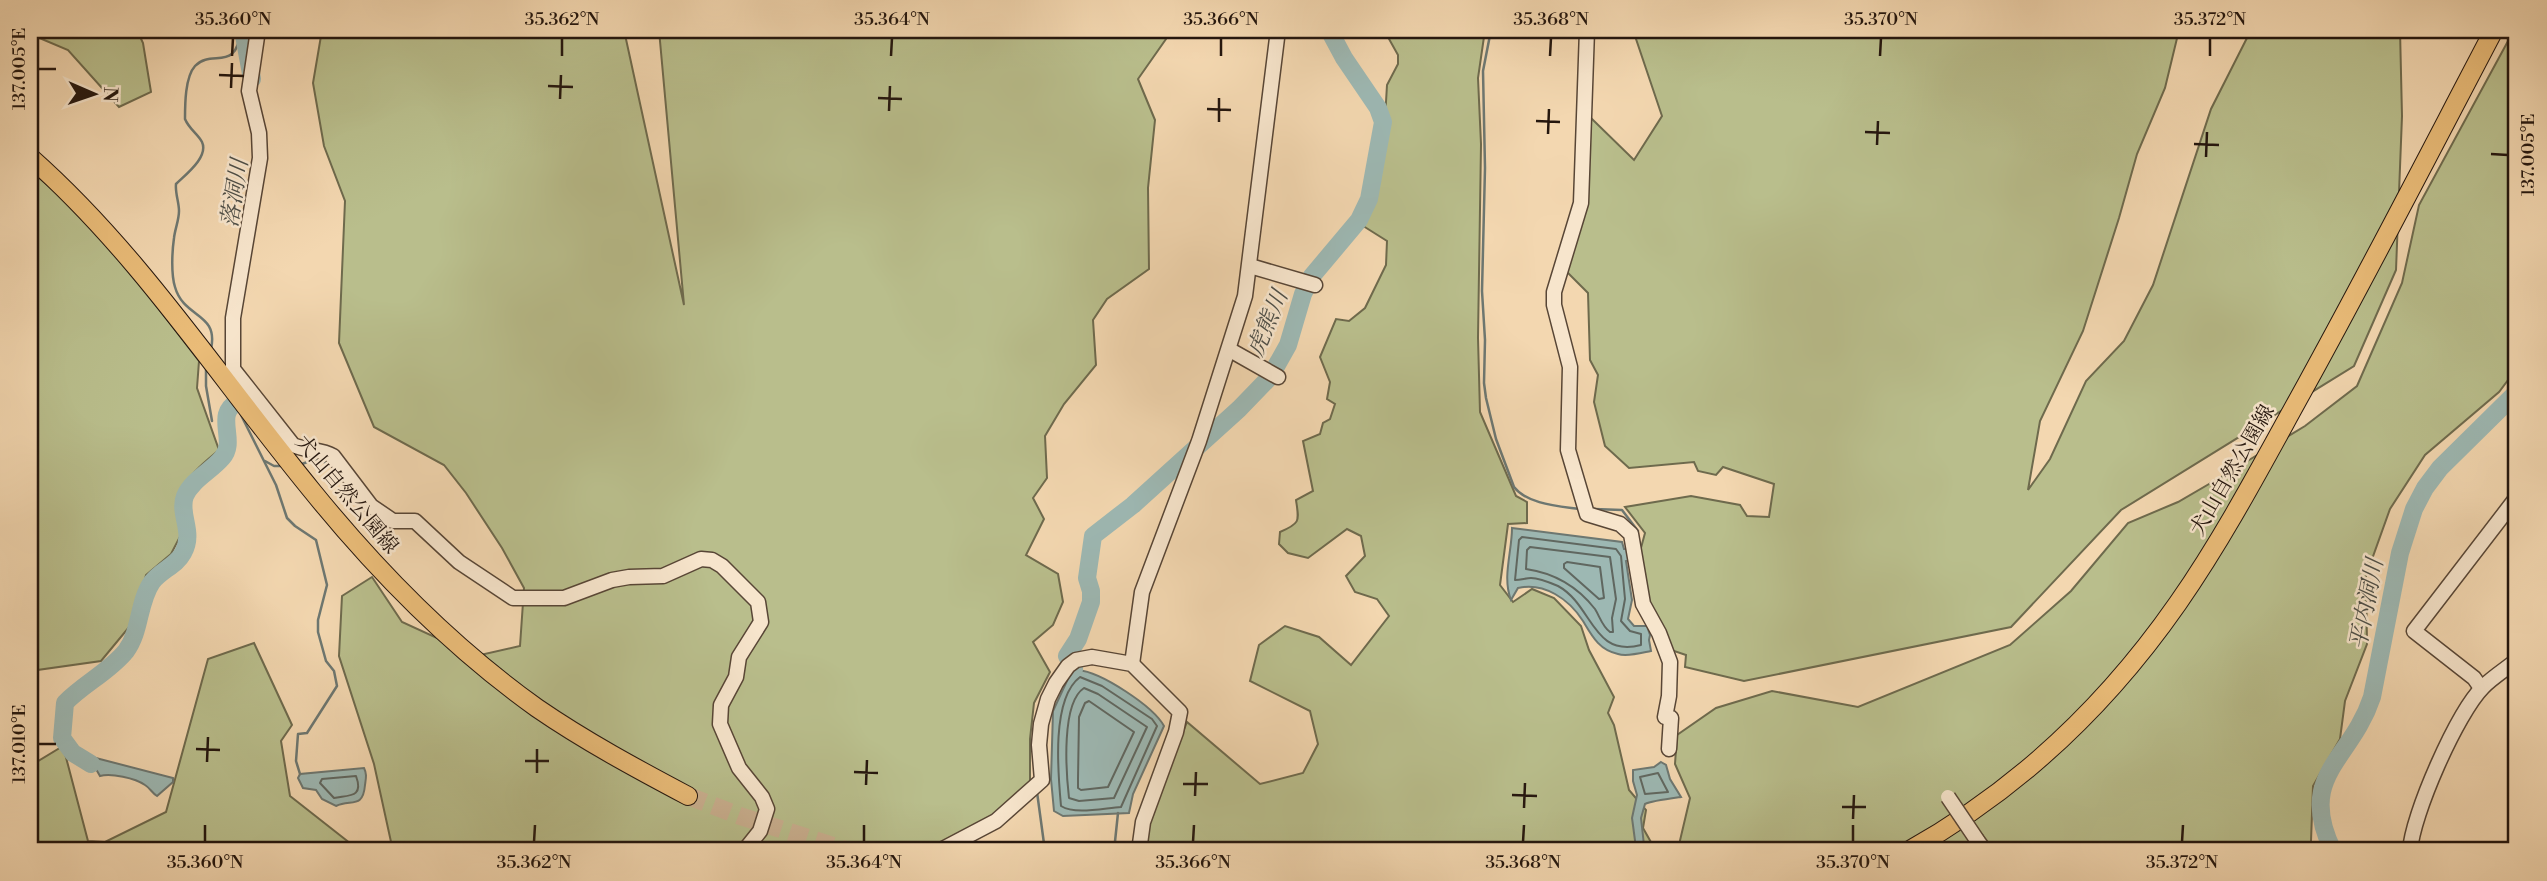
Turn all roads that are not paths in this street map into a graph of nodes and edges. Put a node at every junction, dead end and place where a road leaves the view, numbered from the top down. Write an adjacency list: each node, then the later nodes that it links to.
1 (258, 30): 18 (street)
2 (1278, 30): 6 (street)
3 (1587, 30): 14 (street)
4 (2494, 30): 21 (main road, 犬山自然公園線)
5 (30, 157): 15 (main road, 犬山自然公園線)
6 (1250, 266): 7 (street); 8 (street)
7 (1315, 285)
8 (1230, 350): 9 (street); 12 (street)
9 (1272, 373)
10 (2517, 497): 13 (street)
11 (2517, 660): 13 (street)
12 (1132, 664): 19 (street); 20 (street)
13 (2481, 688): 22 (street)
14 (1669, 749)
15 (688, 796)
16 (1948, 797): 17 (street, bridge)
17 (1981, 846)
18 (744, 851)
19 (939, 851)
20 (1139, 851)
21 (1908, 851)
22 (2410, 851)

